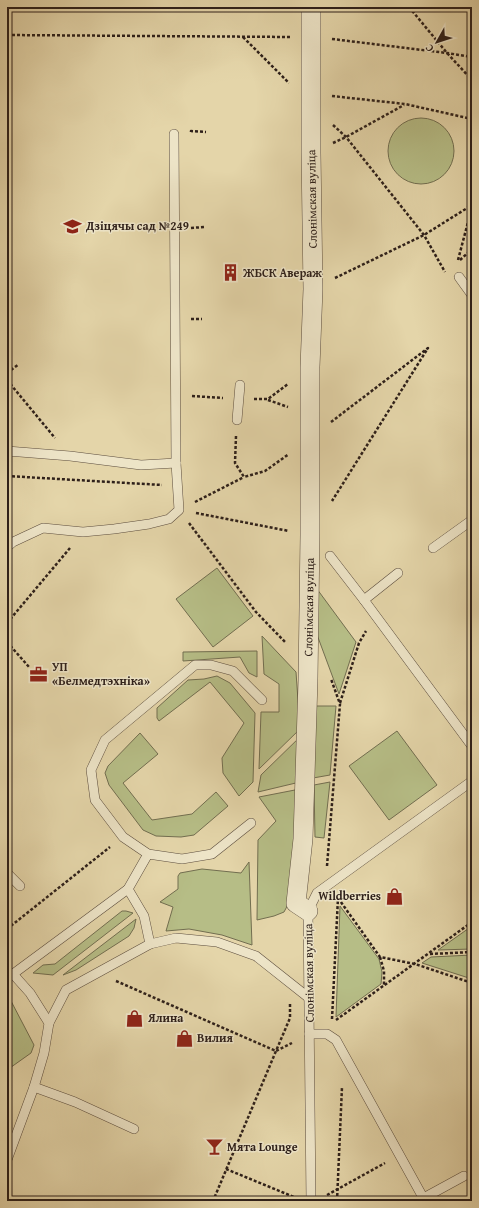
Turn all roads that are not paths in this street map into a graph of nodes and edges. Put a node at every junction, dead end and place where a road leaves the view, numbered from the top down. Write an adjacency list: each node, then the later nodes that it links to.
1 (311, 7): 23 (street, Слонімская вуліца)
2 (174, 134): 8 (lane)
3 (458, 277): 4 (lane)
4 (472, 295)
5 (240, 385): 6 (lane)
6 (237, 420)
7 (7, 451): 8 (lane)
8 (176, 463): 10 (lane)
9 (472, 520): 11 (lane)
10 (7, 547)
11 (433, 548)
12 (330, 556): 14 (lane)
13 (398, 573): 14 (lane)
14 (364, 600): 16 (lane)
15 (262, 700): 19 (lane)
16 (472, 746)
17 (472, 781): 23 (lane)
18 (251, 823): 19 (lane)
19 (148, 854): 22 (lane)
20 (7, 873): 21 (lane)
21 (20, 886)
22 (128, 889): 24 (lane); 25 (lane)
23 (308, 911): 26 (lane, Слонімская вуліца)
24 (150, 944): 26 (lane); 27 (lane)
25 (10, 973): 27 (lane)
26 (309, 998): 28 (lane, Слонімская вуліца)
27 (49, 1023): 29 (lane)
28 (309, 1034): 33 (lane); 34 (lane, Слонімская вуліца)
29 (34, 1087): 30 (lane); 31 (lane)
30 (134, 1129)
31 (7, 1160)
32 (464, 1176): 33 (lane)
33 (423, 1200)
34 (311, 1201)

